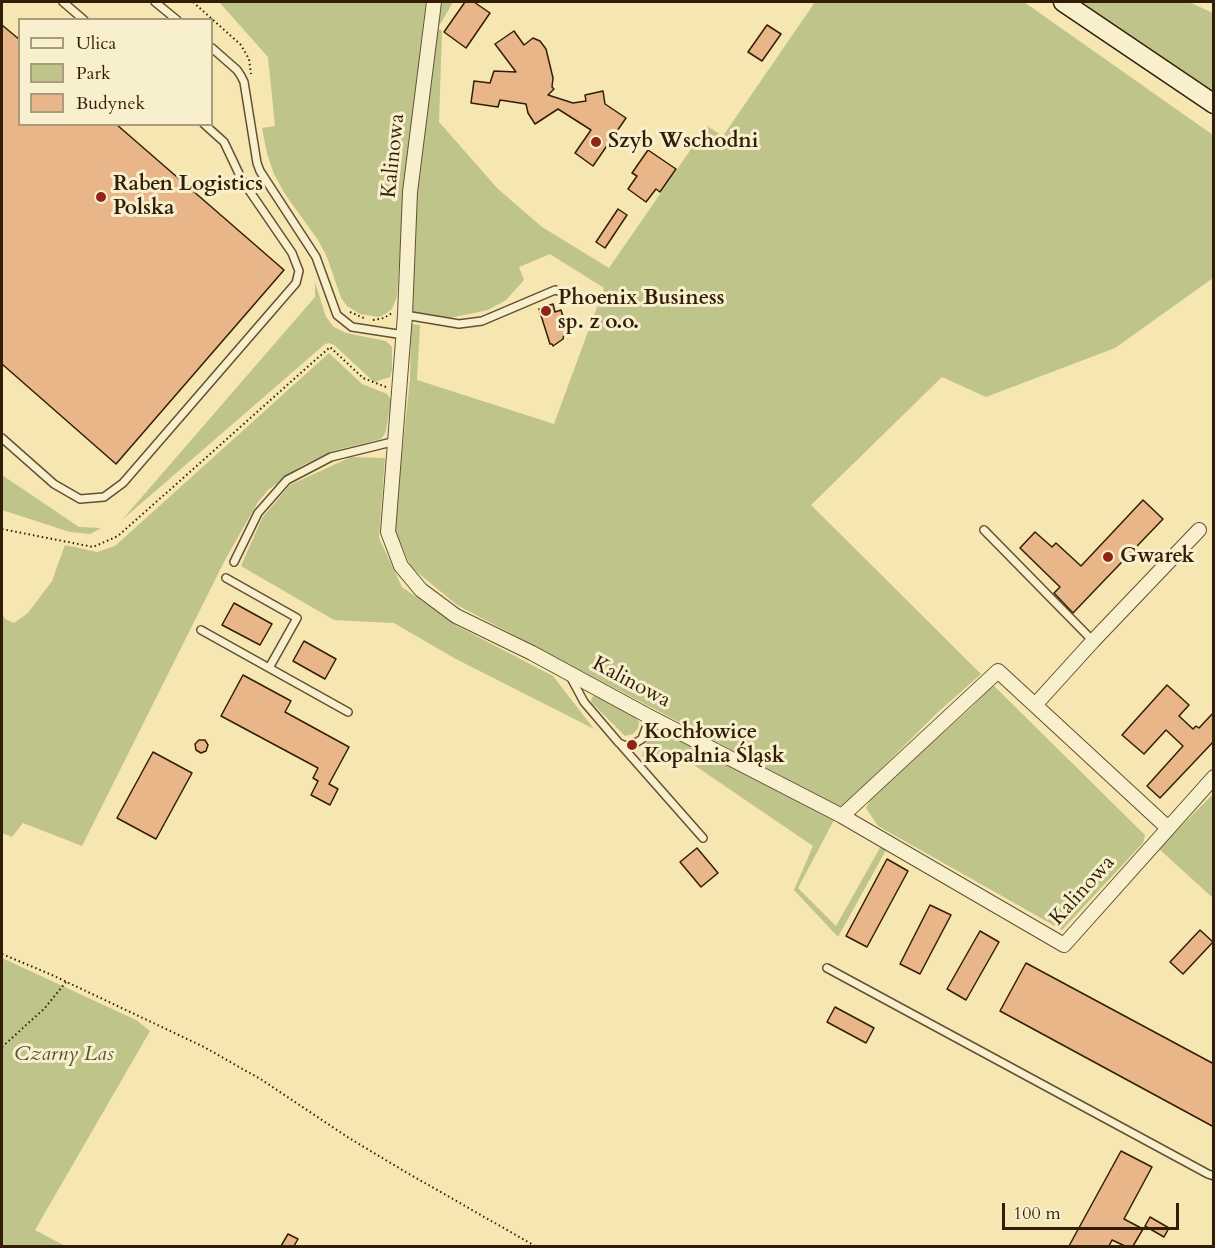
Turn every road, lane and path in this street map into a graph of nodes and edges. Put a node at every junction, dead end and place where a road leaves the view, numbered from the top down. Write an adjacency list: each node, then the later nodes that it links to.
1 (63, 2): 6 (lane)
2 (156, 2): 7 (lane)
3 (193, 2): 8 (path)
4 (434, 2): 15 (street, Kalinowa)
5 (1063, 2): 12 (street)
6 (82, 18)
7 (175, 18)
8 (211, 18)
9 (213, 20): 11 (path)
10 (213, 49): 17 (lane)
11 (253, 82)
12 (1214, 104)
13 (206, 126): 19 (lane)
14 (588, 301): 15 (lane)
15 (401, 310): 16 (path); 17 (street, Kalinowa)
16 (348, 311)
17 (404, 335): 18 (street, Kalinowa)
18 (399, 388): 20 (street, Kalinowa); 21 (path)
19 (2, 438)
20 (396, 441): 24 (lane); 29 (street, Kalinowa)
21 (2, 529)
22 (984, 530): 27 (lane)
23 (1199, 530): 27 (street)
24 (234, 562)
25 (226, 578): 28 (lane)
26 (201, 630): 28 (lane)
27 (1093, 641): 30 (street)
28 (269, 668): 31 (lane)
29 (569, 674): 32 (street, Kalinowa); 33 (lane)
30 (1035, 705): 35 (street); 36 (street)
31 (348, 712)
32 (650, 717): 33 (lane); 35 (street, Kalinowa)
33 (620, 743): 37 (lane)
34 (1214, 777): 36 (street, Kalinowa)
35 (842, 816): 36 (street, Kalinowa)
36 (1168, 828)
37 (703, 838)
38 (2, 954): 40 (path)
39 (827, 968): 42 (lane)
40 (66, 982): 41 (path); 43 (path)
41 (2, 1047)
42 (1214, 1176)
43 (535, 1246)

